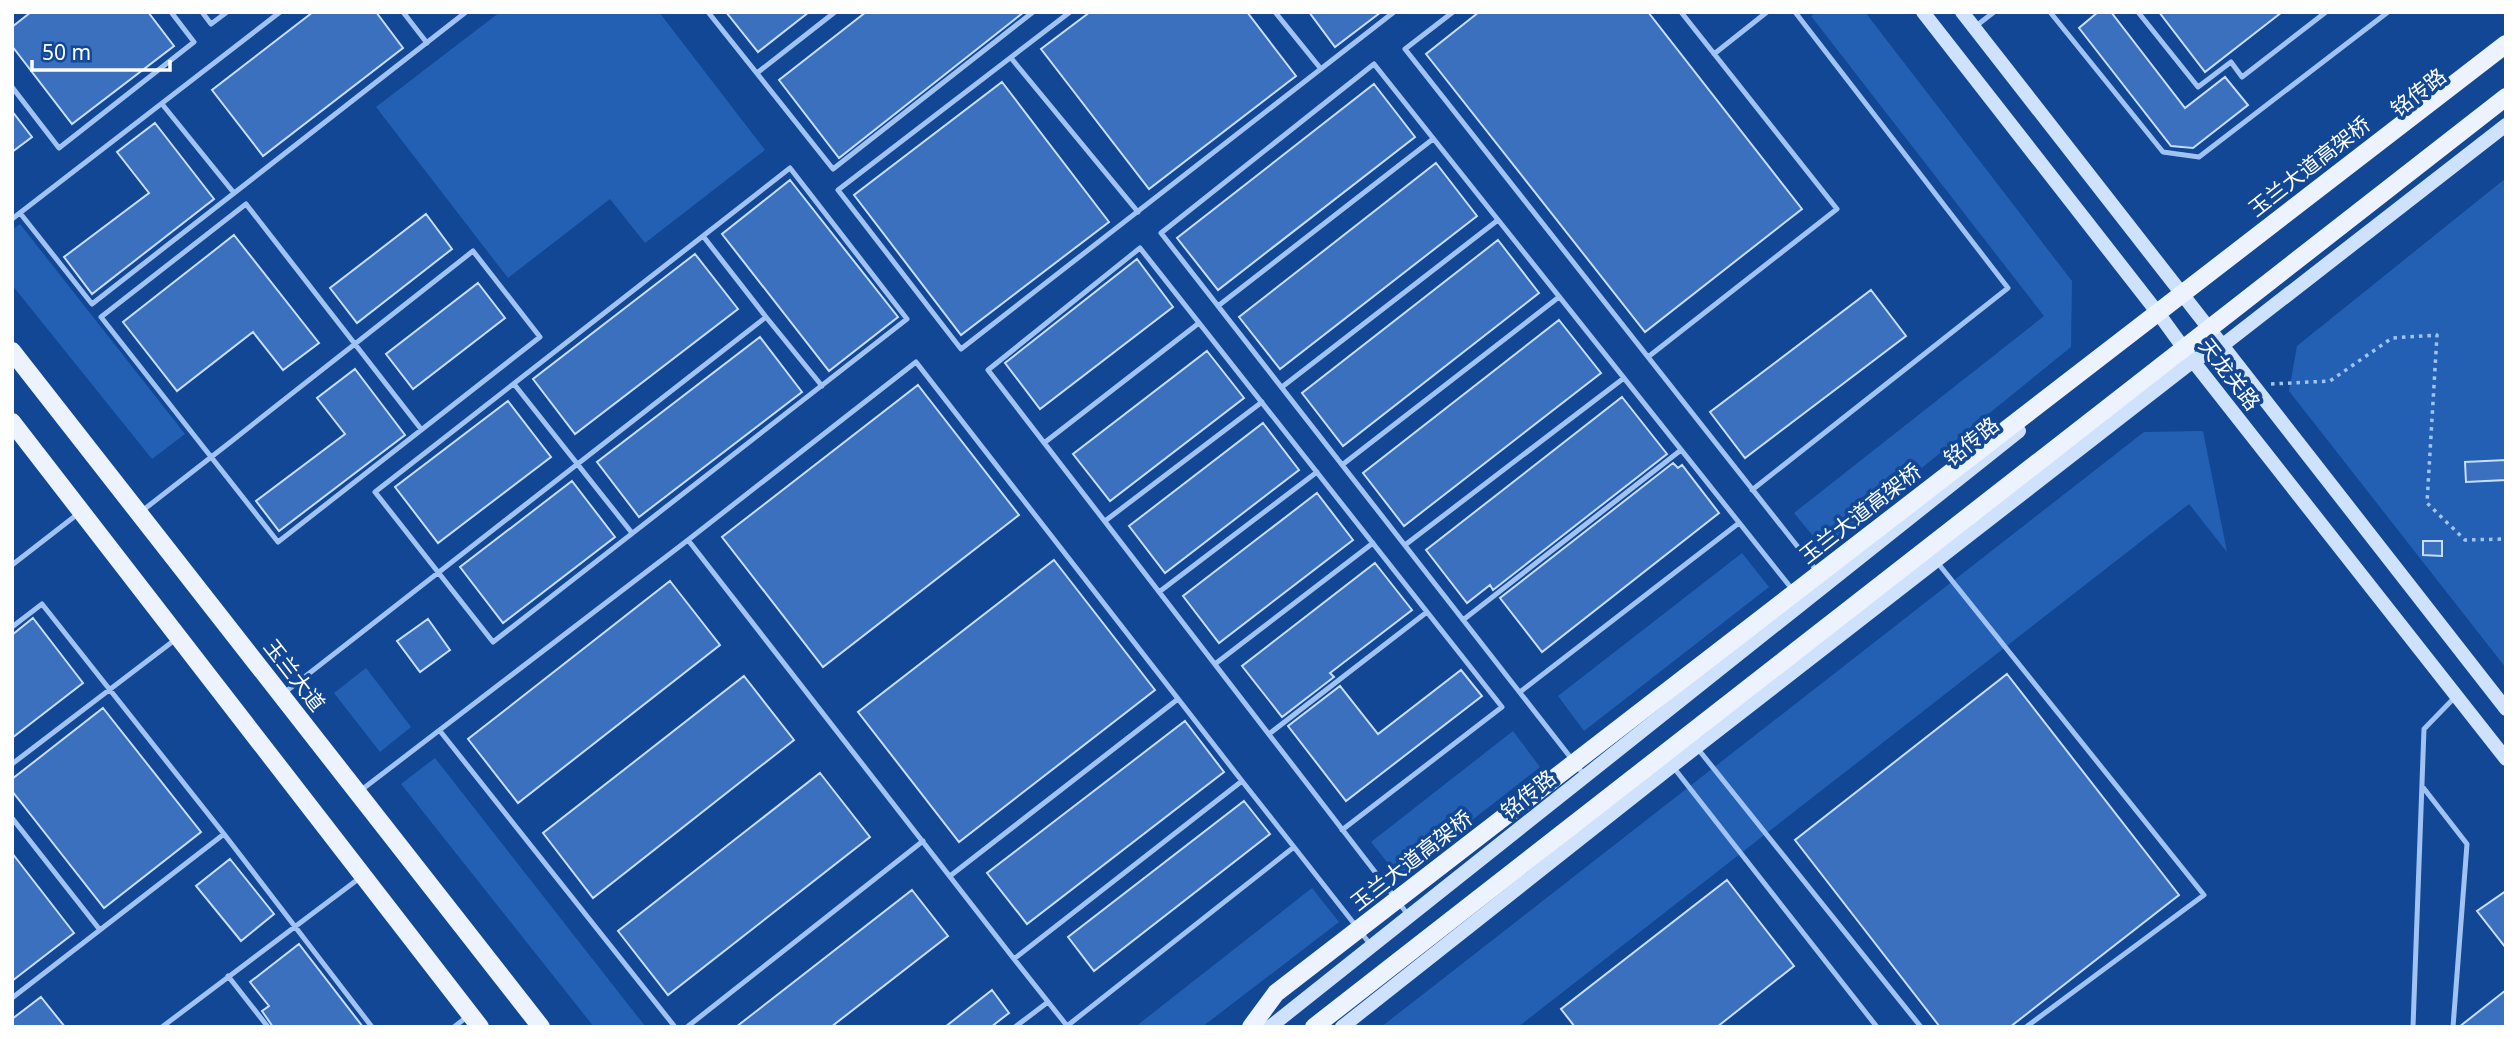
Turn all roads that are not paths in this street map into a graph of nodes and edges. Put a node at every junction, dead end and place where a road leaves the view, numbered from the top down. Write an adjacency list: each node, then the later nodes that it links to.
1 (171, 12): 32 (lane)
2 (202, 12): 3 (lane)
3 (227, 12)
4 (281, 12): 34 (lane)
5 (403, 12): 25 (lane)
6 (466, 12): 25 (lane)
7 (708, 12): 31 (lane)
8 (835, 12): 31 (lane)
9 (1034, 12): 31 (lane)
10 (1070, 12): 29 (lane)
11 (1275, 12): 30 (lane)
12 (1394, 12): 30 (lane)
13 (1453, 12): 52 (lane)
14 (1681, 12): 28 (lane)
15 (1767, 12): 28 (lane)
16 (1795, 12): 67 (lane)
17 (1923, 12): 47 (main road, 天龙关路)
18 (1962, 12): 24 (main road, 天龙关路)
19 (1994, 12): 24 (lane)
20 (2050, 12): 23 (lane)
21 (2138, 12): 22 (lane)
22 (2326, 12)
23 (2388, 12)
24 (1974, 28): 43 (main road, 天龙关路)
25 (427, 43): 37 (lane)
26 (2506, 44): 129 (main road, 玉兰大道高架桥, bridge)
27 (2506, 51): 43 (main road, 铭传路)
28 (1714, 54): 52 (lane)
29 (1011, 58): 38 (lane); 38 (lane)
30 (1321, 69): 38 (lane)
31 (757, 73)
32 (12, 87)
33 (2506, 97): 131 (main road, bridge)
34 (162, 104): 37 (lane); 39 (lane)
35 (2506, 125): 50 (main road)
36 (1433, 139): 41 (lane); 45 (lane); 45 (lane)
37 (234, 193): 39 (lane)
38 (1138, 212)
39 (20, 213): 40 (lane)
40 (12, 219)
41 (1498, 220): 44 (lane); 57 (lane)
42 (703, 236): 46 (lane); 55 (lane); 56 (lane)
43 (2183, 296): 47 (main road, 铭传路); 50 (main road, 天龙关路)
44 (1559, 297): 54 (lane); 65 (lane)
45 (1218, 306): 57 (lane)
46 (766, 317): 56 (lane); 64 (lane)
47 (2161, 317): 53 (main road, 天龙关路); 79 (main road, 铭传路)
48 (1199, 323): 58 (lane); 61 (lane); 61 (lane)
49 (355, 343): 60 (lane); 60 (lane); 63 (lane); 63 (lane)
50 (2223, 345): 53 (main road); 92 (main road, 天龙关路)
51 (12, 351): 69 (main road, 玉兰大道)
52 (1648, 358): 67 (lane)
53 (2193, 361): 76 (main road); 90 (main road, 天龙关路)
54 (1624, 378): 62 (lane); 75 (lane)
55 (514, 384): 64 (lane); 78 (lane)
56 (822, 386): 72 (lane)
57 (1282, 387): 65 (lane)
58 (1262, 402): 66 (lane); 70 (lane)
59 (12, 422): 68 (main road)
60 (421, 429): 63 (lane)
61 (1044, 443): 70 (lane)
62 (1681, 450): 71 (lane); 83 (lane)
63 (212, 456): 69 (lane)
64 (577, 464): 72 (lane); 78 (lane)
65 (1342, 465): 75 (lane)
66 (1317, 472): 74 (lane); 80 (lane)
67 (1752, 490): 79 (lane)
68 (82, 512): 77 (lane); 85 (main road)
69 (139, 513): 89 (main road, 玉兰大道)
70 (1105, 521): 80 (lane)
71 (1739, 523): 81 (lane); 88 (lane)
72 (632, 533): 78 (lane)
73 (688, 540): 91 (lane); 93 (lane); 106 (lane)
74 (1373, 543): 82 (lane); 86 (lane)
75 (1405, 545): 83 (lane)
76 (1936, 561): 95 (main road); 135 (lane)
77 (12, 565)
78 (438, 572): 89 (lane)
79 (1826, 584): 81 (main road, 铭传路)
80 (1159, 592): 86 (lane)
81 (1802, 603): 99 (main road, 铭传路)
82 (1427, 612): 94 (lane); 104 (lane)
83 (1463, 620): 88 (lane)
84 (12, 626): 87 (lane)
85 (179, 637): 87 (lane); 108 (main road)
86 (1215, 664): 94 (lane)
87 (111, 689): 97 (lane); 105 (lane)
88 (1520, 692): 99 (lane)
89 (282, 695): 102 (main road, 玉兰大道)
90 (2456, 696): 96 (main road, 天龙关路); 101 (lane)
91 (1178, 699): 100 (lane); 109 (lane)
92 (2506, 709)
93 (440, 731): 102 (lane); 126 (lane)
94 (1269, 734): 104 (lane)
95 (1696, 747): 98 (main road); 134 (lane)
96 (2506, 759)
97 (12, 764)
98 (1672, 766): 119 (main road); 133 (lane)
99 (1585, 776): 110 (main road, 铭传路)
100 (1242, 781): 107 (lane); 114 (lane)
101 (2422, 786): 136 (lane); 137 (lane)
102 (358, 793): 125 (main road, 玉兰大道)
103 (12, 818): 112 (lane)
104 (1342, 830): 110 (lane)
105 (224, 834): 111 (lane); 112 (lane)
106 (923, 841): 109 (lane); 127 (lane)
107 (1294, 847): 113 (lane); 120 (lane)
108 (363, 875): 111 (lane); 118 (main road)
109 (950, 877): 114 (lane)
110 (1409, 916): 113 (main road, 铭传路)
111 (294, 925): 115 (lane); 123 (lane)
112 (100, 930): 116 (lane)
113 (1372, 946): 130 (main road, 铭传路)
114 (1014, 959): 117 (lane)
115 (228, 976): 121 (lane); 122 (lane)
116 (12, 998)
117 (1048, 1002): 120 (lane); 128 (lane)
118 (475, 1020): 124 (lane)
119 (1359, 1022): 132 (main road)
120 (1067, 1026)
121 (162, 1027)
122 (268, 1027)
123 (372, 1027)
124 (454, 1027)
125 (541, 1027)
126 (675, 1027)
127 (687, 1027)
128 (1015, 1027)
129 (1251, 1027)
130 (1270, 1027)
131 (1314, 1027)
132 (1342, 1027)
133 (1877, 1027)
134 (1921, 1027)
135 (2026, 1027)
136 (2413, 1027)
137 (2453, 1027)

